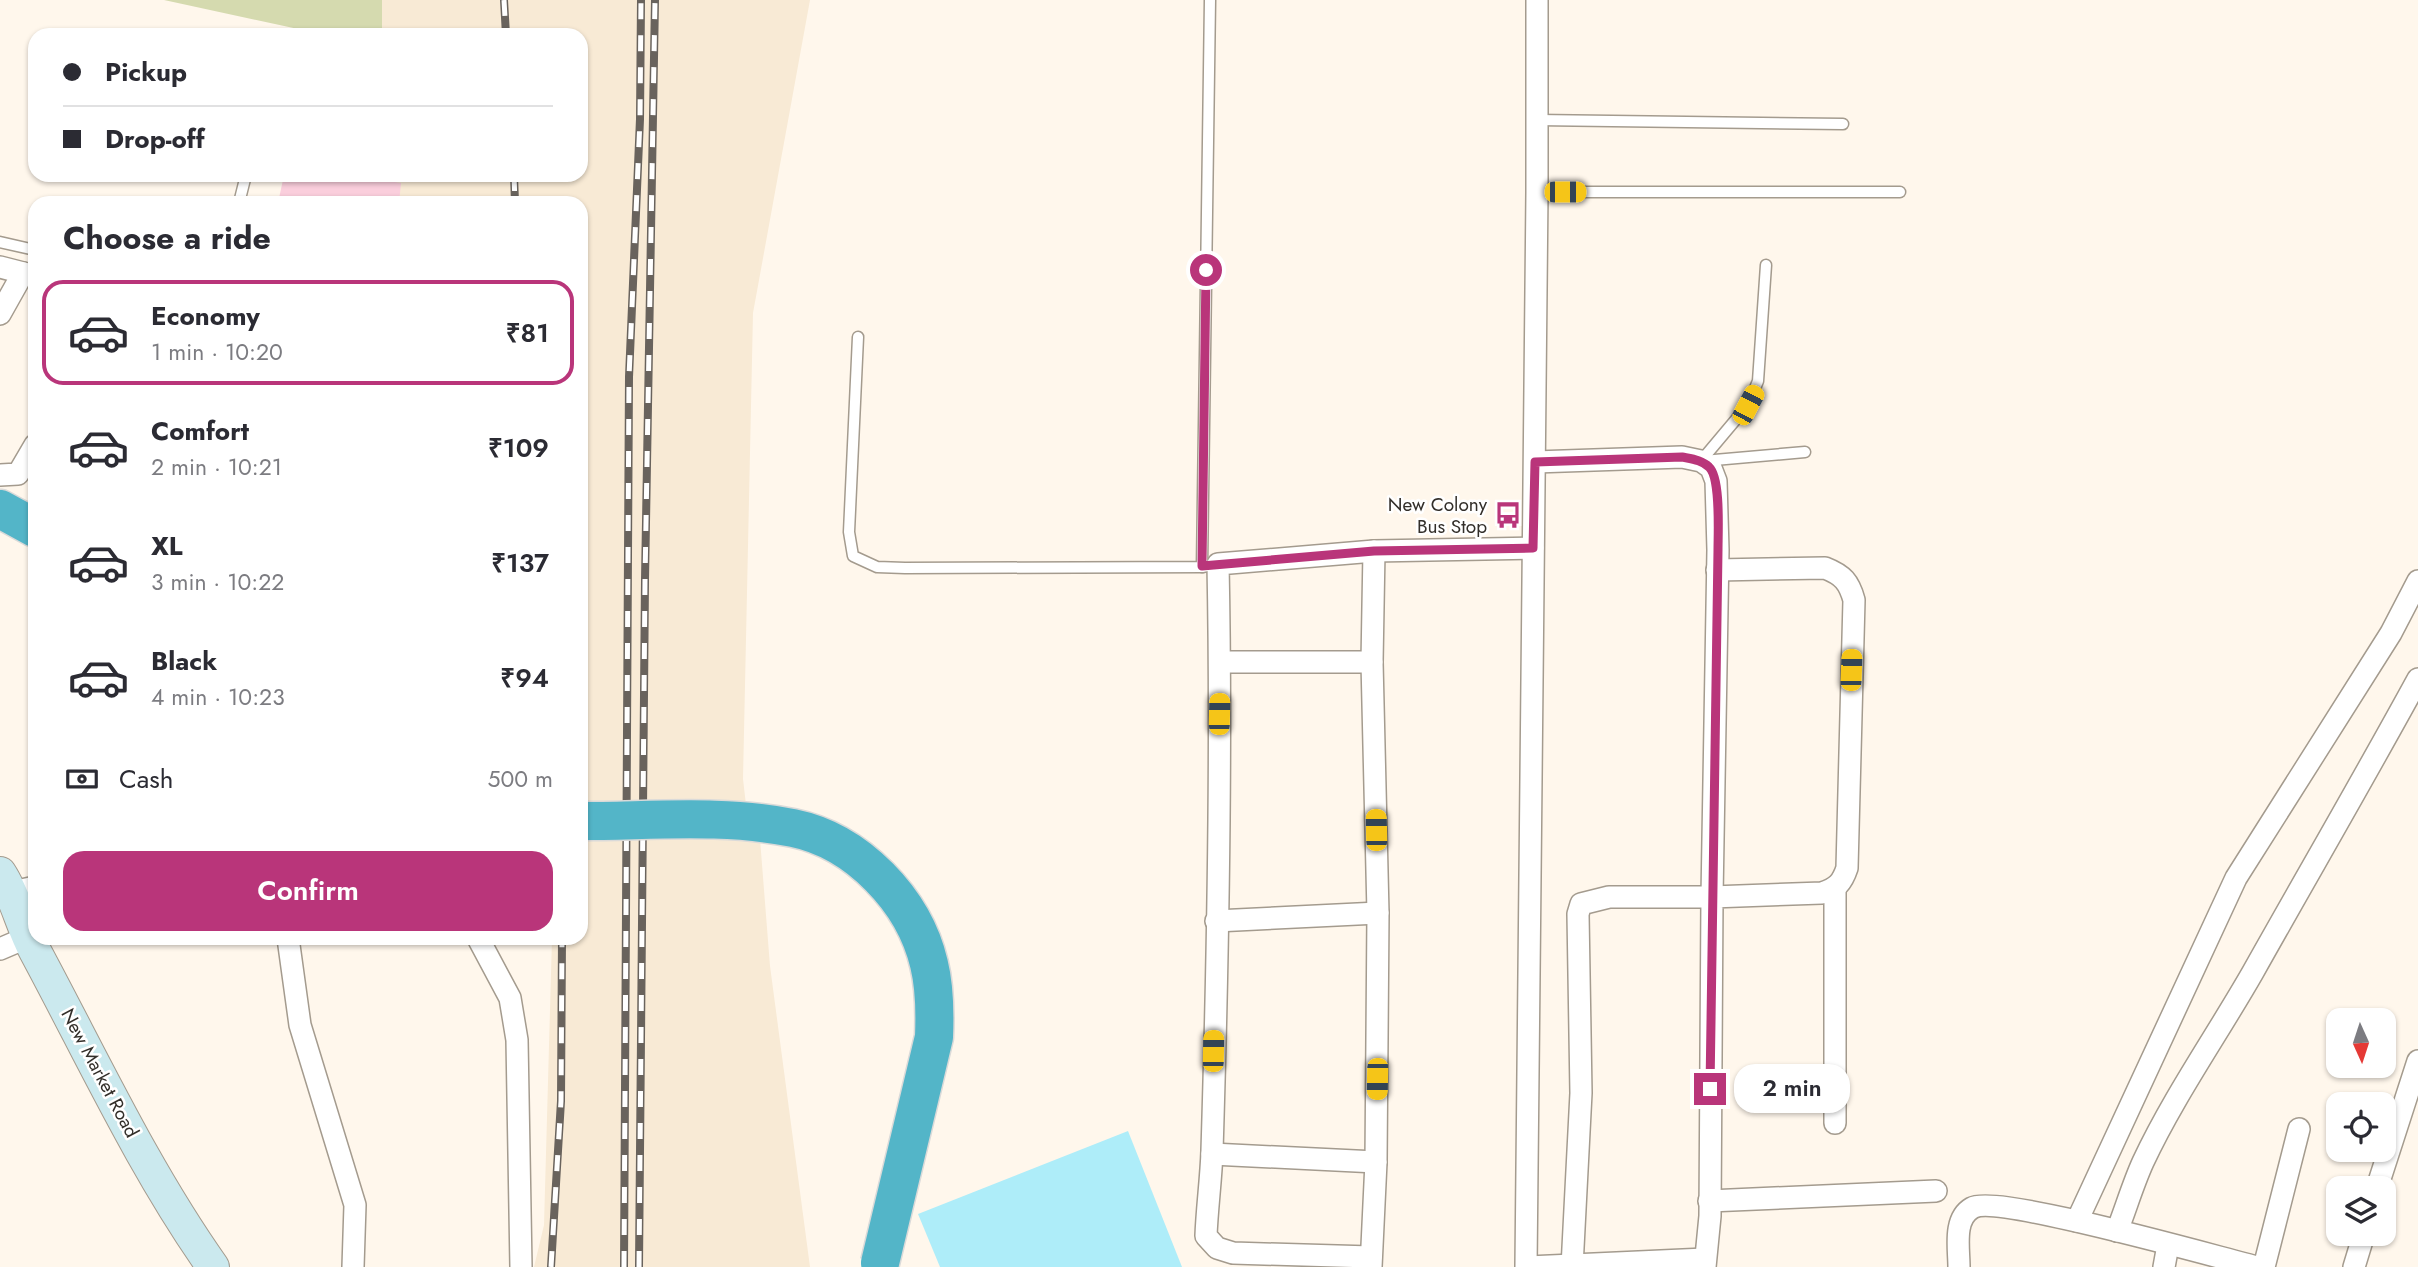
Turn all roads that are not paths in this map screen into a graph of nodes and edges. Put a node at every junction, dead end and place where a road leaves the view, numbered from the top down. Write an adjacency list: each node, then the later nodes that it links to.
1 (1210, 0): 24 (lane)
2 (1536, 0): 3 (street)
3 (1537, 120): 4 (lane); 5 (street)
4 (1843, 124)
5 (1537, 192): 6 (lane); 18 (street)
6 (1900, 192)
7 (0, 242): 8 (lane)
8 (28, 248)
9 (1766, 265): 17 (lane)
10 (0, 267): 11 (street)
11 (28, 275)
12 (28, 276): 13 (street)
13 (0, 314)
14 (858, 337): 24 (lane)
15 (1805, 452): 17 (lane)
16 (28, 457): 19 (street)
17 (1700, 461): 18 (street); 25 (street)
18 (1535, 462): 22 (street)
19 (0, 474)
20 (0, 509): 21 (highway)
21 (28, 524)
22 (1533, 548): 23 (street); 58 (street)
23 (1374, 551): 24 (street); 28 (street)
24 (1210, 565): 27 (street)
25 (1717, 570): 32 (street); 33 (street)
26 (2418, 582): 47 (street)
27 (1220, 662): 28 (street); 35 (street)
28 (1373, 662): 34 (street)
29 (2418, 679): 48 (street)
30 (588, 821): 53 (highway, bridge)
31 (16, 884): 36 (street, New Market Road)
32 (1835, 888): 33 (street); 40 (street)
33 (1712, 897): 46 (street); 54 (street)
34 (1378, 913): 35 (street); 43 (street)
35 (1216, 921): 42 (street)
36 (14, 943): 55 (street, New Market Road)
37 (289, 945): 56 (street)
38 (482, 945): 57 (street)
39 (2418, 1061): 44 (street)
40 (1835, 1123)
41 (2299, 1129): 62 (street)
42 (1212, 1154): 43 (street); 51 (street)
43 (1376, 1162): 51 (street)
44 (2381, 1176)
45 (1936, 1191): 46 (street)
46 (1709, 1201): 52 (street)
47 (2077, 1221): 48 (street); 59 (street)
48 (2117, 1231): 49 (street)
49 (2168, 1245): 60 (street); 61 (street)
50 (2360, 1246): 63 (street)
51 (1371, 1262)
52 (1705, 1263): 54 (street)
53 (880, 1265)
54 (1572, 1265): 58 (street)
55 (212, 1267)
56 (353, 1267)
57 (521, 1267)
58 (1527, 1267)
59 (1959, 1267)
60 (2164, 1267)
61 (2257, 1267)
62 (2264, 1267)
63 (2354, 1267)

